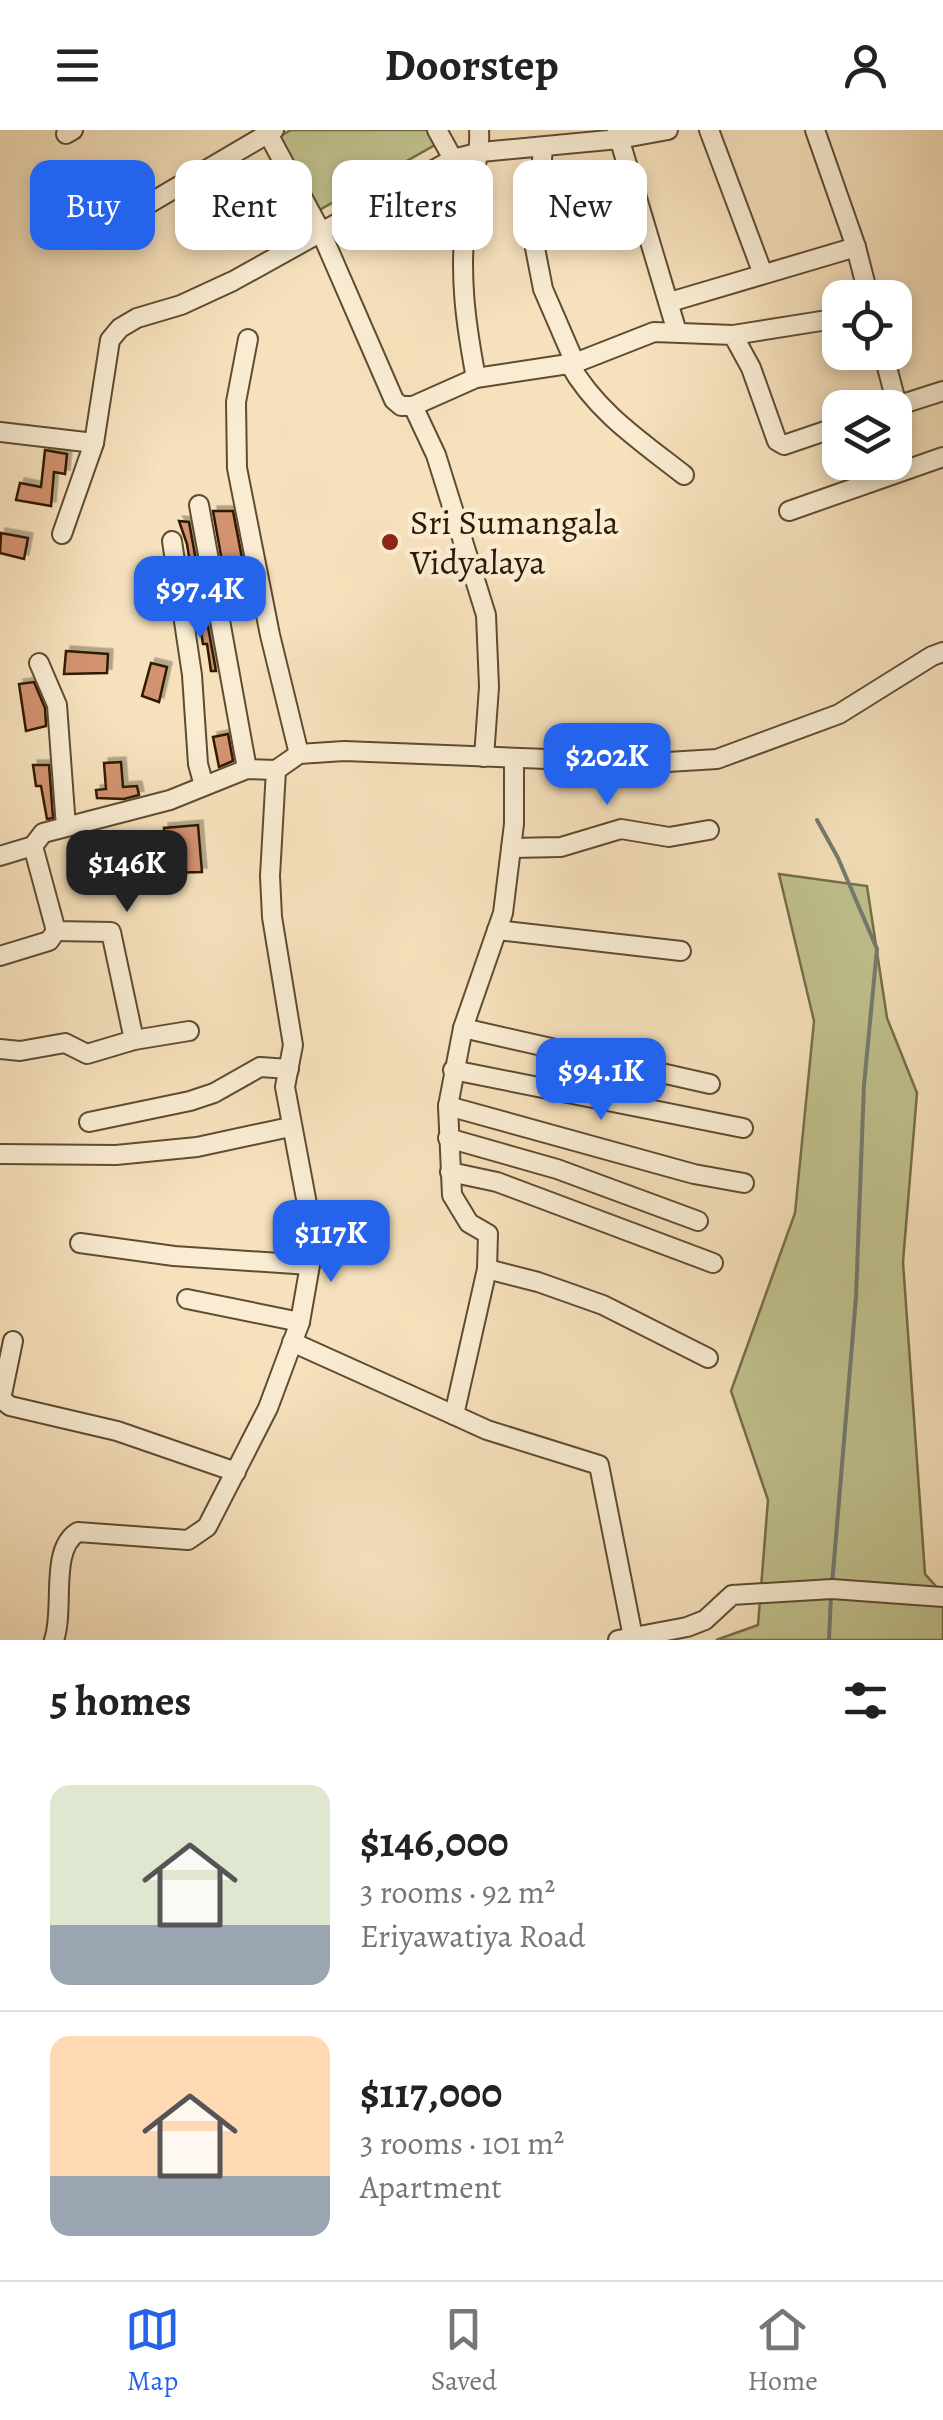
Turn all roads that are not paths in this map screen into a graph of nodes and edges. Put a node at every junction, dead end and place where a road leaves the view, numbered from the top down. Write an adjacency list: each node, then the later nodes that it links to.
1 (438, 130): 10 (street)
2 (479, 130): 9 (street)
3 (668, 130): 7 (street)
4 (709, 130): 14 (street)
5 (815, 130): 13 (street)
6 (269, 131): 11 (street); 12 (street)
7 (618, 135): 8 (street); 16 (street)
8 (543, 148): 9 (street); 21 (street)
9 (480, 152): 10 (street); 22 (street)
10 (452, 158): 12 (street)
11 (155, 200)
12 (320, 230): 25 (street); 28 (street)
13 (856, 247): 14 (street); 15 (street)
14 (763, 274): 16 (street)
15 (864, 280)
16 (670, 302): 18 (street)
17 (822, 321): 19 (street)
18 (677, 332): 19 (street); 21 (street)
19 (733, 336): 27 (street)
20 (248, 339): 37 (street)
21 (572, 363): 22 (street); 30 (street)
22 (476, 378): 25 (street)
23 (943, 391): 24 (street)
24 (912, 400)
25 (412, 406): 38 (street)
26 (0, 432): 28 (street)
27 (822, 432)
28 (94, 443): 33 (street)
29 (943, 457): 32 (street)
30 (684, 475)
31 (199, 505): 40 (street)
32 (789, 512)
33 (62, 534)
34 (172, 541): 42 (street)
35 (943, 652): 39 (street)
36 (39, 663): 43 (street)
37 (299, 754): 38 (street); 41 (street)
38 (484, 757): 39 (street)
39 (514, 759): 46 (street)
40 (248, 769): 41 (street); 42 (street)
41 (276, 770): 56 (street)
42 (204, 786): 43 (street)
43 (66, 826): 45 (street)
44 (709, 830): 46 (street)
45 (33, 846): 47 (street); 49 (street)
46 (511, 848): 48 (street)
47 (0, 856)
48 (497, 930): 50 (street); 52 (street)
49 (56, 931): 51 (street); 54 (street)
50 (681, 951)
51 (0, 956)
52 (463, 1028): 57 (street); 58 (street)
53 (190, 1030): 54 (street)
54 (134, 1040): 55 (street)
55 (0, 1050)
56 (289, 1069): 60 (street); 61 (street)
57 (453, 1070): 59 (street); 62 (street)
58 (710, 1084)
59 (448, 1106): 63 (street); 66 (street)
60 (89, 1122)
61 (290, 1127): 64 (street); 68 (street)
62 (743, 1128)
63 (448, 1138): 65 (street); 69 (street)
64 (0, 1154)
65 (450, 1172): 71 (street); 73 (street)
66 (744, 1183)
67 (376, 1214): 68 (street)
68 (310, 1220): 72 (street)
69 (698, 1220)
70 (80, 1243): 72 (street)
71 (713, 1263)
72 (310, 1265): 75 (street)
73 (487, 1269): 78 (street); 79 (street)
74 (187, 1299): 75 (street)
75 (300, 1322): 77 (street)
76 (12, 1342): 80 (street)
77 (292, 1342): 79 (street); 80 (street)
78 (708, 1358)
79 (454, 1415): 82 (street)
80 (236, 1472): 83 (street)
81 (943, 1597): 82 (street)
82 (625, 1638)
83 (54, 1640)

